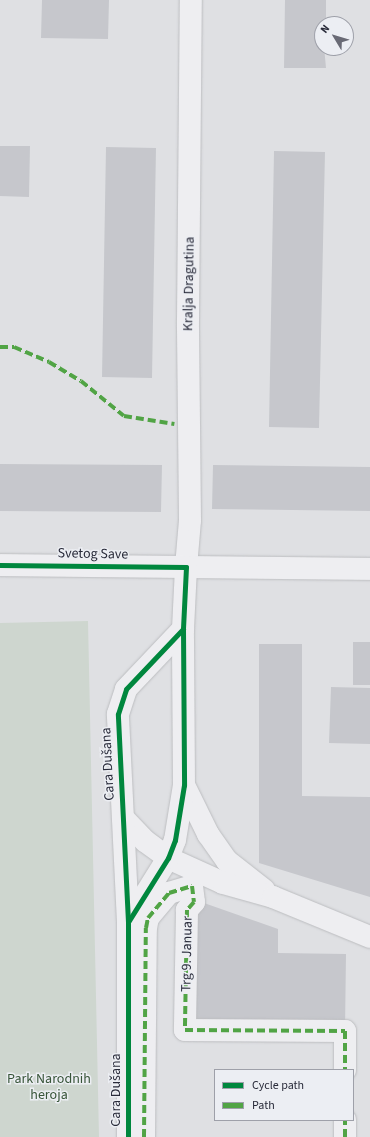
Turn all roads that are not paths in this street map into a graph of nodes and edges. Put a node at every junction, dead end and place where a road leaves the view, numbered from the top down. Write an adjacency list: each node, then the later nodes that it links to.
1 (191, 0): 3 (street, Kralja Dragutina)
2 (0, 565): 3 (street, Svetog Save)
3 (186, 567): 4 (street, Svetog Save); 5 (street)
4 (370, 570)
5 (183, 629): 6 (street); 7 (street, Cara Dušana)
6 (184, 785): 8 (street); 9 (street)
7 (123, 818): 8 (street); 10 (street, Cara Dušana)
8 (168, 858): 9 (street); 10 (street)
9 (273, 897): 11 (street)
10 (128, 922): 14 (street, Cara Dušana)
11 (370, 938)
12 (345, 1069): 15 (street, Trg 9. Januar)
13 (345, 1121): 16 (street)
14 (128, 1137)
15 (144, 1137)
16 (345, 1137)

